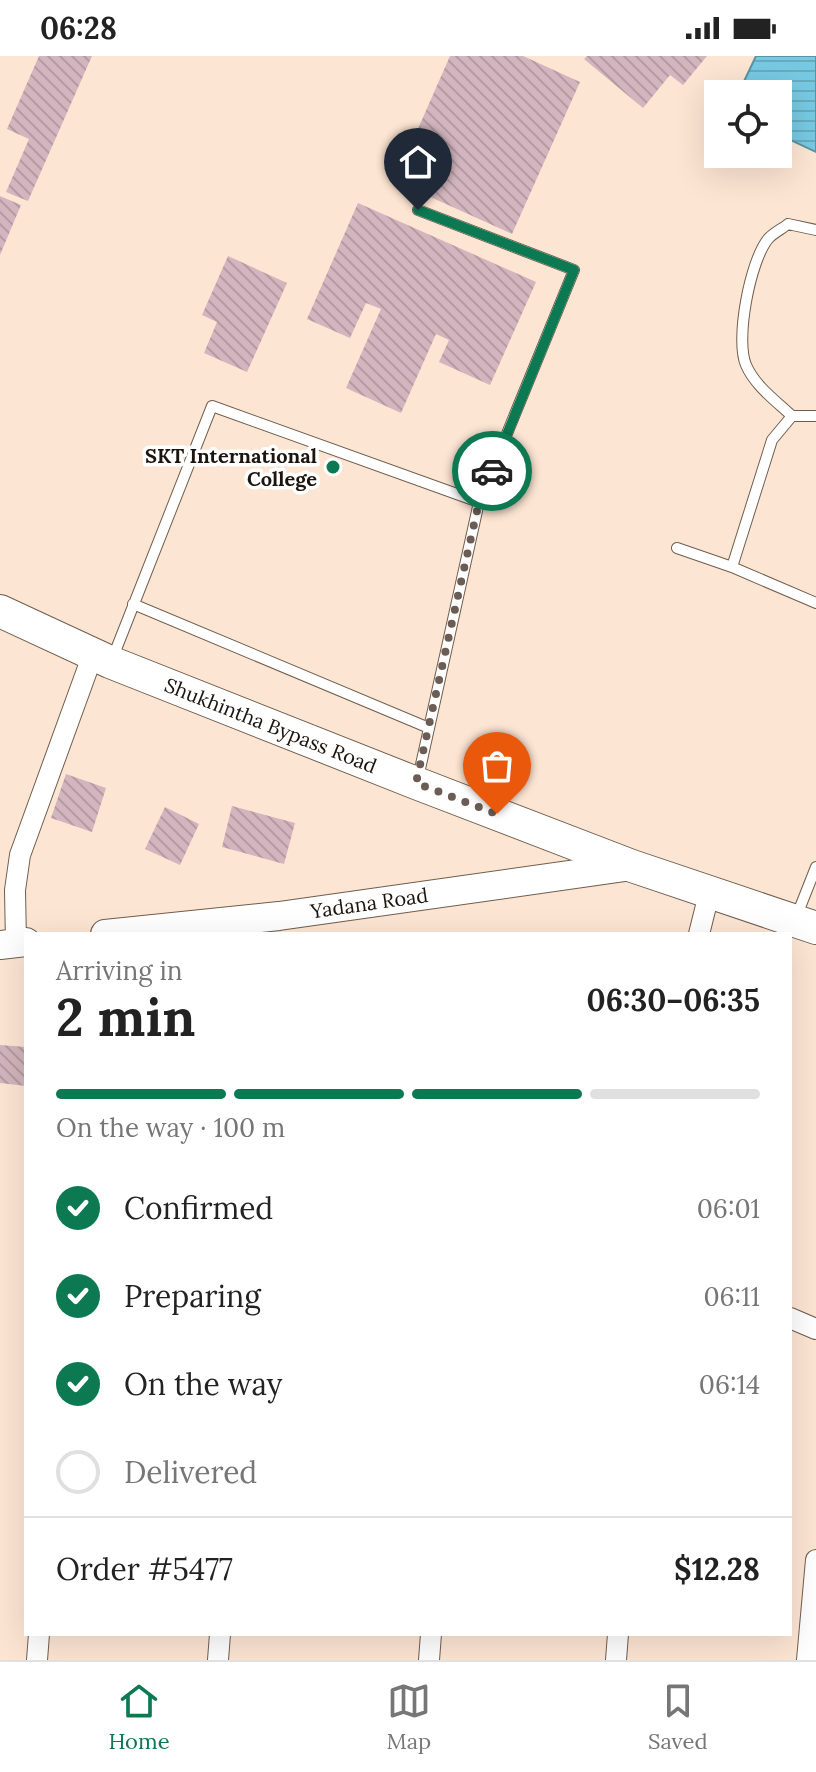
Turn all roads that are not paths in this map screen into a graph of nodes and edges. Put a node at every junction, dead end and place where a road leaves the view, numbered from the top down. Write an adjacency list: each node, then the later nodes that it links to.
1 (418, 210): 5 (lane)
2 (816, 230): 3 (lane)
3 (792, 416): 4 (lane); 7 (lane)
4 (816, 416)
5 (479, 502): 9 (lane); 12 (lane)
6 (677, 548): 7 (lane)
7 (732, 567): 8 (lane)
8 (816, 603)
9 (133, 604): 11 (lane); 12 (lane)
10 (0, 611): 11 (main road, Shukhintha Bypass Road)
11 (102, 658): 13 (main road, Shukhintha Bypass Road); 21 (street)
12 (429, 728): 13 (lane)
13 (416, 783): 14 (main road, Shukhintha Bypass Road)
14 (632, 866): 16 (main road, Shukhintha Bypass Road); 17 (main road, Yadana Road)
15 (816, 867): 18 (lane)
16 (710, 890): 18 (main road, Shukhintha Bypass Road); 20 (street)
17 (278, 925): 19 (main road, Yadana Road)
18 (806, 925)
19 (143, 932)
20 (700, 932)
21 (14, 943)
22 (792, 1319): 23 (street)
23 (816, 1329)
24 (816, 1560): 33 (street)
25 (39, 1636): 29 (street)
26 (220, 1636): 30 (street)
27 (431, 1636): 31 (street)
28 (618, 1636): 32 (street)
29 (37, 1660)
30 (218, 1660)
31 (429, 1660)
32 (616, 1660)
33 (807, 1660)

